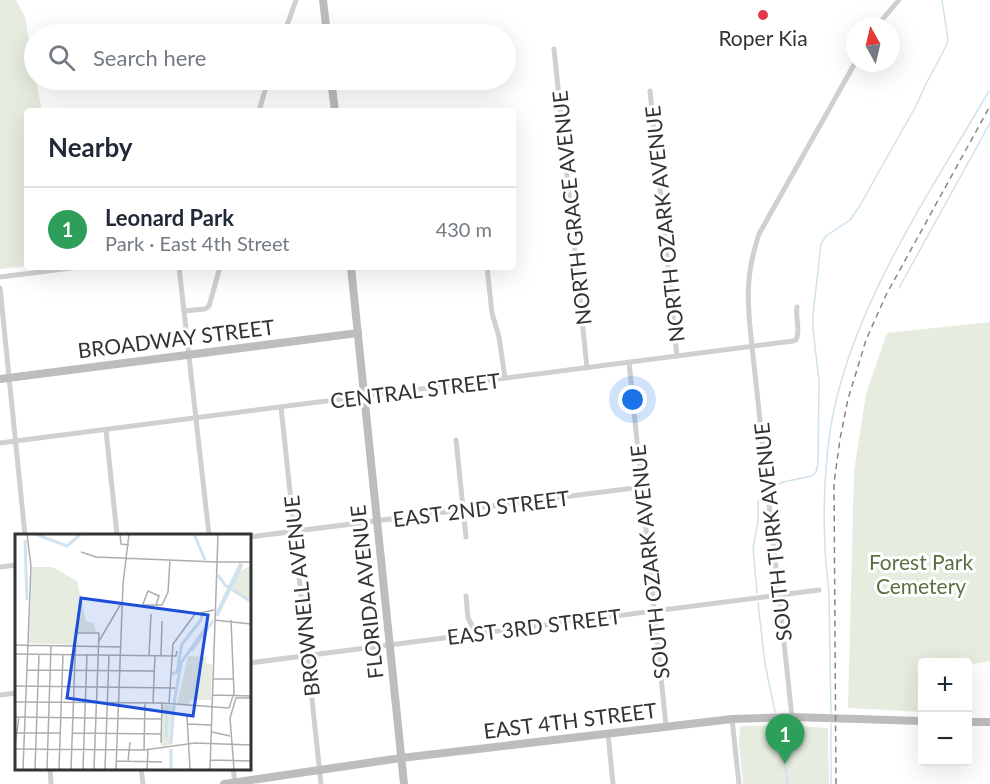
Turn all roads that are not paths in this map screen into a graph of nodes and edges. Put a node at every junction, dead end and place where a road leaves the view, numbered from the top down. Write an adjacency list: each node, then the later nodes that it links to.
1 (296, 0): 5 (street)
2 (323, 0): 6 (street)
3 (899, 0): 4 (street)
4 (884, 18)
5 (288, 24)
6 (326, 24)
7 (554, 49): 28 (street, NORTH GRACE AVENUE)
8 (850, 72): 24 (street, SOUTH TURK AVENUE)
9 (265, 90): 12 (street)
10 (332, 90): 13 (street)
11 (650, 91): 26 (street, NORTH OZARK AVENUE)
12 (259, 108)
13 (335, 108)
14 (55, 270): 19 (street)
15 (179, 270): 22 (street)
16 (219, 270): 22 (street)
17 (351, 270): 23 (street, FLORIDA AVENUE)
18 (487, 270): 30 (street)
19 (0, 277)
20 (0, 288): 29 (street)
21 (797, 307): 24 (street, CENTRAL STREET)
22 (184, 311): 25 (street)
23 (358, 333): 25 (street, BROADWAY STREET); 31 (street, FLORIDA AVENUE)
24 (752, 346): 26 (street, CENTRAL STREET); 50 (street, SOUTH TURK AVENUE)
25 (188, 354): 29 (street, BROADWAY STREET); 33 (street)
26 (677, 356): 27 (street, CENTRAL STREET)
27 (629, 362): 28 (street, CENTRAL STREET); 38 (street, SOUTH OZARK AVENUE)
28 (587, 368): 30 (street, CENTRAL STREET)
29 (4, 378): 36 (street)
30 (505, 378): 31 (street, CENTRAL STREET)
31 (364, 396): 32 (street, CENTRAL STREET); 40 (street, FLORIDA AVENUE)
32 (281, 407): 33 (street, CENTRAL STREET); 41 (street, BROWNELL AVENUE)
33 (197, 418): 34 (street, CENTRAL STREET); 44 (street)
34 (106, 430): 36 (street, CENTRAL STREET); 43 (street)
35 (456, 440): 39 (street)
36 (15, 441): 37 (street, CENTRAL STREET); 42 (street)
37 (0, 443)
38 (642, 487): 39 (street, EAST 2ND STREET); 52 (street, SOUTH OZARK AVENUE)
39 (463, 510): 40 (street, EAST 2ND STREET); 46 (street)
40 (377, 521): 41 (street, EAST 2ND STREET); 54 (street, FLORIDA AVENUE)
41 (294, 531): 45 (street, EAST 2ND STREET); 55 (street, BROWNELL AVENUE)
42 (25, 534)
43 (117, 534)
44 (209, 534)
45 (250, 537)
46 (466, 537)
47 (15, 565): 48 (street)
48 (0, 567)
49 (819, 590): 50 (street, EAST 3RD STREET)
50 (779, 595): 52 (street, EAST 3RD STREET); 59 (street, SOUTH TURK AVENUE)
51 (466, 596): 53 (street)
52 (654, 610): 53 (street, EAST 3RD STREET); 64 (street, SOUTH OZARK AVENUE)
53 (476, 633): 54 (street, EAST 3RD STREET)
54 (390, 644): 55 (street, EAST 3RD STREET); 66 (street, FLORIDA AVENUE)
55 (307, 655): 56 (street, EAST 3RD STREET); 69 (street, BROWNELL AVENUE)
56 (250, 663)
57 (15, 693): 58 (street)
58 (0, 695)
59 (792, 717): 60 (street, EAST 4TH STREET); 61 (street, EAST 4TH STREET)
60 (732, 719): 64 (street, EAST 4TH STREET); 77 (street)
61 (918, 721)
62 (972, 722): 63 (street)
63 (990, 722)
64 (666, 726): 65 (street, EAST 4TH STREET)
65 (608, 734): 66 (street, EAST 4TH STREET); 76 (street)
66 (401, 758): 69 (street, EAST 4TH STREET); 75 (street, FLORIDA AVENUE)
67 (50, 769): 71 (street)
68 (141, 769): 72 (street)
69 (319, 770): 70 (street, EAST 4TH STREET); 74 (street, BROWNELL AVENUE)
70 (235, 783): 73 (street, EAST 4TH STREET)
71 (51, 784)
72 (143, 784)
73 (224, 784)
74 (321, 784)
75 (404, 784)
76 (613, 784)
77 (739, 784)

